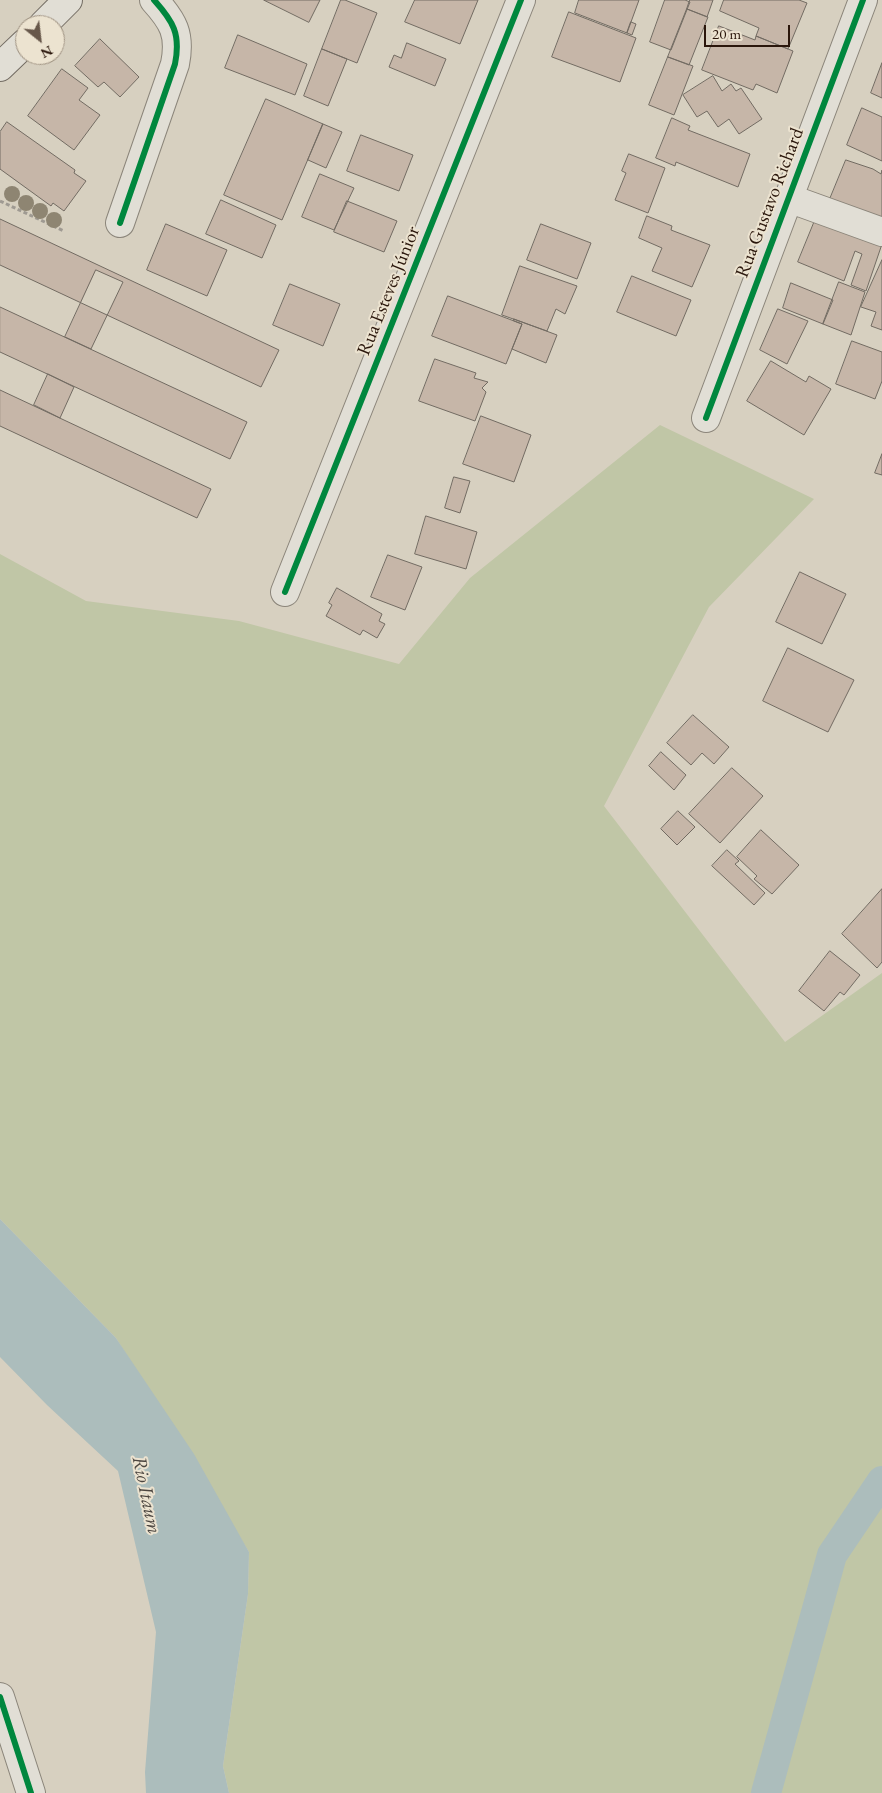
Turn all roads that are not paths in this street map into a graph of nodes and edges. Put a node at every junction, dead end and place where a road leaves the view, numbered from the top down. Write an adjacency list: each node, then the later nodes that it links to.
1 (68, 0): 5 (street)
2 (154, 0): 9 (street)
3 (521, 0): 12 (street, Rua Esteves Júnior)
4 (863, 0): 8 (street, Rua Gustavo Richard)
5 (53, 15)
6 (15, 53): 7 (street)
7 (0, 67)
8 (788, 198): 10 (street); 11 (street, Rua Gustavo Richard)
9 (120, 223)
10 (882, 232)
11 (706, 418)
12 (285, 592)
13 (0, 1696): 14 (street)
14 (31, 1793)

